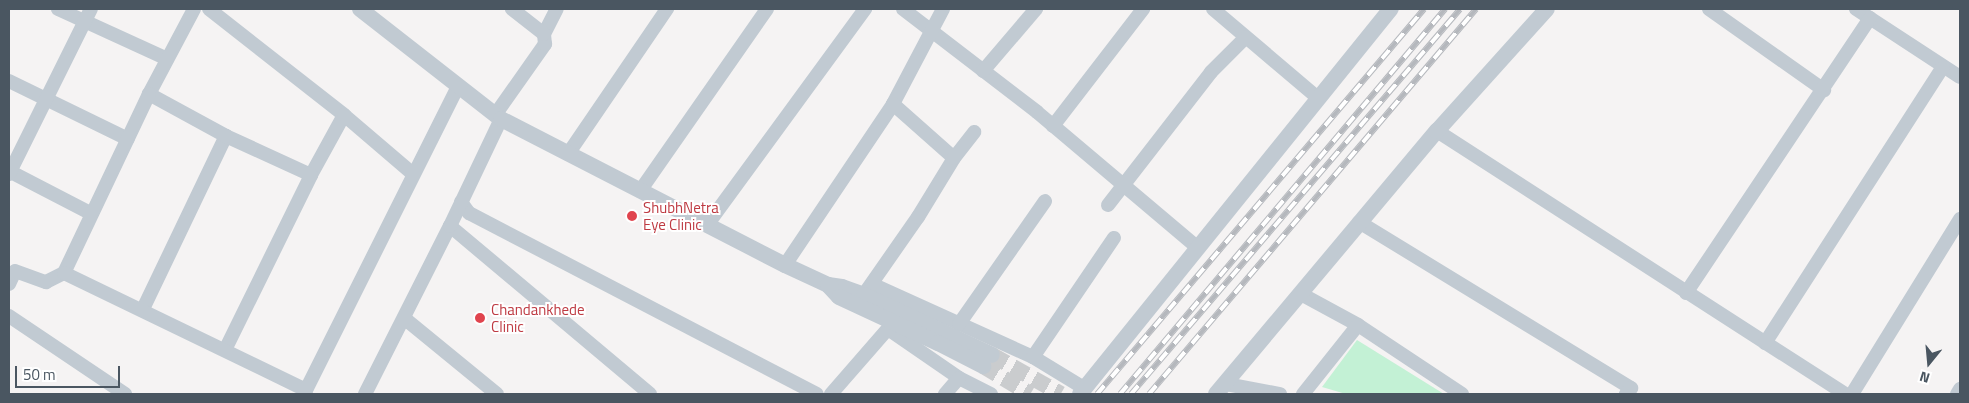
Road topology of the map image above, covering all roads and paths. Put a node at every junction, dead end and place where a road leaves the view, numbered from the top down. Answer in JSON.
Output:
{"nodes":[{"id":1,"x":58,"y":9,"type":"edge"},
{"id":2,"x":91,"y":9,"type":"edge"},
{"id":3,"x":194,"y":9,"type":"edge"},
{"id":4,"x":209,"y":9,"type":"edge"},
{"id":5,"x":512,"y":9,"type":"edge"},
{"id":6,"x":557,"y":9,"type":"edge"},
{"id":7,"x":667,"y":9,"type":"edge"},
{"id":8,"x":767,"y":9,"type":"edge"},
{"id":9,"x":865,"y":9,"type":"edge"},
{"id":10,"x":903,"y":9,"type":"edge"},
{"id":11,"x":943,"y":9,"type":"edge"},
{"id":12,"x":1036,"y":9,"type":"edge"},
{"id":13,"x":1143,"y":9,"type":"edge"},
{"id":14,"x":1213,"y":9,"type":"edge"},
{"id":15,"x":1391,"y":9,"type":"edge"},
{"id":16,"x":1547,"y":9,"type":"edge"},
{"id":17,"x":1709,"y":9,"type":"edge"},
{"id":18,"x":1856,"y":9,"type":"edge"},
{"id":19,"x":368,"y":12,"type":"edge"},
{"id":20,"x":1870,"y":18,"type":"junction"},
{"id":21,"x":84,"y":22,"type":"junction"},
{"id":22,"x":932,"y":32,"type":"junction"},
{"id":23,"x":544,"y":34,"type":"junction"},
{"id":24,"x":1246,"y":37,"type":"junction"},
{"id":25,"x":167,"y":60,"type":"junction"},
{"id":26,"x":1943,"y":67,"type":"junction"},
{"id":27,"x":983,"y":70,"type":"junction"},
{"id":28,"x":1960,"y":77,"type":"edge"},
{"id":29,"x":9,"y":81,"type":"edge"},
{"id":30,"x":458,"y":86,"type":"junction"},
{"id":31,"x":1824,"y":90,"type":"junction"},
{"id":32,"x":149,"y":94,"type":"junction"},
{"id":33,"x":1318,"y":98,"type":"junction"},
{"id":34,"x":46,"y":99,"type":"junction"},
{"id":35,"x":893,"y":104,"type":"junction"},
{"id":36,"x":344,"y":115,"type":"junction"},
{"id":37,"x":498,"y":117,"type":"junction"},
{"id":38,"x":1053,"y":126,"type":"junction"},
{"id":39,"x":1437,"y":131,"type":"junction"},
{"id":40,"x":974,"y":132,"type":"dead end"},
{"id":41,"x":226,"y":136,"type":"junction"},
{"id":42,"x":128,"y":139,"type":"junction"},
{"id":43,"x":568,"y":154,"type":"junction"},
{"id":44,"x":954,"y":158,"type":"junction"},
{"id":45,"x":9,"y":172,"type":"edge"},
{"id":46,"x":413,"y":174,"type":"junction"},
{"id":47,"x":311,"y":175,"type":"junction"},
{"id":48,"x":1124,"y":186,"type":"junction"},
{"id":49,"x":640,"y":191,"type":"junction"},
{"id":50,"x":1044,"y":201,"type":"dead end"},
{"id":51,"x":461,"y":202,"type":"junction"},
{"id":52,"x":1108,"y":205,"type":"dead end"},
{"id":53,"x":92,"y":214,"type":"junction"},
{"id":54,"x":1960,"y":219,"type":"edge"},
{"id":55,"x":1359,"y":222,"type":"junction"},
{"id":56,"x":707,"y":225,"type":"junction"},
{"id":57,"x":450,"y":226,"type":"junction"},
{"id":58,"x":1114,"y":238,"type":"dead end"},
{"id":59,"x":1198,"y":248,"type":"junction"},
{"id":60,"x":786,"y":265,"type":"junction"},
{"id":61,"x":64,"y":273,"type":"junction"},
{"id":62,"x":11,"y":274,"type":"edge"},
{"id":63,"x":828,"y":285,"type":"junction"},
{"id":64,"x":868,"y":290,"type":"junction"},
{"id":65,"x":1686,"y":293,"type":"junction"},
{"id":66,"x":1302,"y":294,"type":"junction"},
{"id":67,"x":143,"y":309,"type":"junction"},
{"id":68,"x":9,"y":316,"type":"edge"},
{"id":69,"x":404,"y":318,"type":"junction"},
{"id":70,"x":887,"y":318,"type":"junction"},
{"id":71,"x":958,"y":324,"type":"junction"},
{"id":72,"x":1358,"y":325,"type":"junction"},
{"id":73,"x":1765,"y":343,"type":"junction"},
{"id":74,"x":225,"y":350,"type":"junction"},
{"id":75,"x":1033,"y":357,"type":"junction"},
{"id":76,"x":987,"y":361,"type":"tunnel mouth"},
{"id":77,"x":959,"y":378,"type":"junction"},
{"id":78,"x":1221,"y":389,"type":"edge"},
{"id":79,"x":1960,"y":389,"type":"edge"},
{"id":80,"x":1082,"y":391,"type":"edge"},
{"id":81,"x":305,"y":392,"type":"edge"},
{"id":82,"x":1633,"y":392,"type":"edge"},
{"id":83,"x":125,"y":394,"type":"edge"},
{"id":84,"x":365,"y":394,"type":"edge"},
{"id":85,"x":497,"y":394,"type":"edge"},
{"id":86,"x":650,"y":394,"type":"edge"},
{"id":87,"x":817,"y":394,"type":"edge"},
{"id":88,"x":831,"y":394,"type":"edge"},
{"id":89,"x":945,"y":394,"type":"edge"},
{"id":90,"x":991,"y":394,"type":"edge"},
{"id":91,"x":1280,"y":394,"type":"edge"},
{"id":92,"x":1302,"y":394,"type":"edge"},
{"id":93,"x":1462,"y":394,"type":"edge"},
{"id":94,"x":1844,"y":394,"type":"edge"},
{"id":95,"x":1852,"y":394,"type":"edge"},
{"id":96,"x":1957,"y":394,"type":"edge"}],
"edges":[{"from":1,"to":21,"type":"street"},
{"from":2,"to":21,"type":"street"},
{"from":3,"to":25,"type":"street"},
{"from":4,"to":36,"type":"street"},
{"from":5,"to":23,"type":"street"},
{"from":6,"to":23,"type":"street"},
{"from":7,"to":43,"type":"street"},
{"from":8,"to":49,"type":"street"},
{"from":9,"to":56,"type":"street"},
{"from":10,"to":22,"type":"street"},
{"from":11,"to":22,"type":"street"},
{"from":12,"to":27,"type":"street"},
{"from":13,"to":38,"type":"street"},
{"from":14,"to":24,"type":"street"},
{"from":15,"to":33,"type":"street"},
{"from":16,"to":39,"type":"street"},
{"from":17,"to":31,"type":"street"},
{"from":18,"to":20,"type":"street"},
{"from":19,"to":30,"type":"street"},
{"from":20,"to":26,"type":"street"},
{"from":20,"to":31,"type":"street"},
{"from":21,"to":25,"type":"street"},
{"from":21,"to":34,"type":"street"},
{"from":22,"to":27,"type":"street"},
{"from":22,"to":35,"type":"street"},
{"from":23,"to":37,"type":"street"},
{"from":24,"to":33,"type":"street"},
{"from":24,"to":48,"type":"street"},
{"from":25,"to":32,"type":"street"},
{"from":26,"to":28,"type":"street"},
{"from":26,"to":73,"type":"street"},
{"from":27,"to":38,"type":"street"},
{"from":29,"to":34,"type":"street"},
{"from":30,"to":37,"type":"street"},
{"from":30,"to":46,"type":"street"},
{"from":31,"to":65,"type":"street"},
{"from":32,"to":41,"type":"street"},
{"from":32,"to":42,"type":"street"},
{"from":33,"to":59,"type":"street"},
{"from":34,"to":42,"type":"street"},
{"from":34,"to":45,"type":"street"},
{"from":35,"to":44,"type":"street"},
{"from":35,"to":60,"type":"street"},
{"from":36,"to":46,"type":"street"},
{"from":36,"to":47,"type":"street"},
{"from":37,"to":43,"type":"street"},
{"from":37,"to":51,"type":"street"},
{"from":38,"to":48,"type":"street"},
{"from":39,"to":55,"type":"street"},
{"from":39,"to":65,"type":"street"},
{"from":40,"to":44,"type":"street"},
{"from":41,"to":47,"type":"street"},
{"from":41,"to":67,"type":"street"},
{"from":42,"to":53,"type":"street"},
{"from":43,"to":49,"type":"street"},
{"from":44,"to":64,"type":"street"},
{"from":45,"to":53,"type":"street"},
{"from":46,"to":81,"type":"street"},
{"from":47,"to":74,"type":"street"},
{"from":48,"to":52,"type":"street"},
{"from":48,"to":59,"type":"street"},
{"from":49,"to":56,"type":"street"},
{"from":50,"to":71,"type":"street"},
{"from":51,"to":57,"type":"street"},
{"from":51,"to":87,"type":"street"},
{"from":53,"to":61,"type":"street"},
{"from":54,"to":95,"type":"street"},
{"from":55,"to":66,"type":"street"},
{"from":55,"to":82,"type":"street"},
{"from":56,"to":60,"type":"street"},
{"from":57,"to":69,"type":"street"},
{"from":57,"to":86,"type":"street"},
{"from":58,"to":75,"type":"street"},
{"from":59,"to":80,"type":"street"},
{"from":60,"to":63,"type":"street"},
{"from":61,"to":62,"type":"street"},
{"from":61,"to":67,"type":"street"},
{"from":63,"to":64,"type":"street"},
{"from":63,"to":70,"type":"street"},
{"from":64,"to":70,"type":"street"},
{"from":64,"to":71,"type":"street"},
{"from":65,"to":73,"type":"street"},
{"from":66,"to":72,"type":"street"},
{"from":66,"to":78,"type":"street"},
{"from":67,"to":74,"type":"street"},
{"from":68,"to":83,"type":"street"},
{"from":69,"to":84,"type":"street"},
{"from":69,"to":85,"type":"street"},
{"from":70,"to":76,"type":"street"},
{"from":70,"to":77,"type":"street"},
{"from":70,"to":88,"type":"street"},
{"from":71,"to":75,"type":"street"},
{"from":72,"to":92,"type":"street"},
{"from":72,"to":93,"type":"street"},
{"from":73,"to":94,"type":"street"},
{"from":74,"to":81,"type":"street"},
{"from":75,"to":80,"type":"street"},
{"from":77,"to":89,"type":"street"},
{"from":77,"to":90,"type":"street"},
{"from":78,"to":91,"type":"street"},
{"from":79,"to":96,"type":"street"}]}
